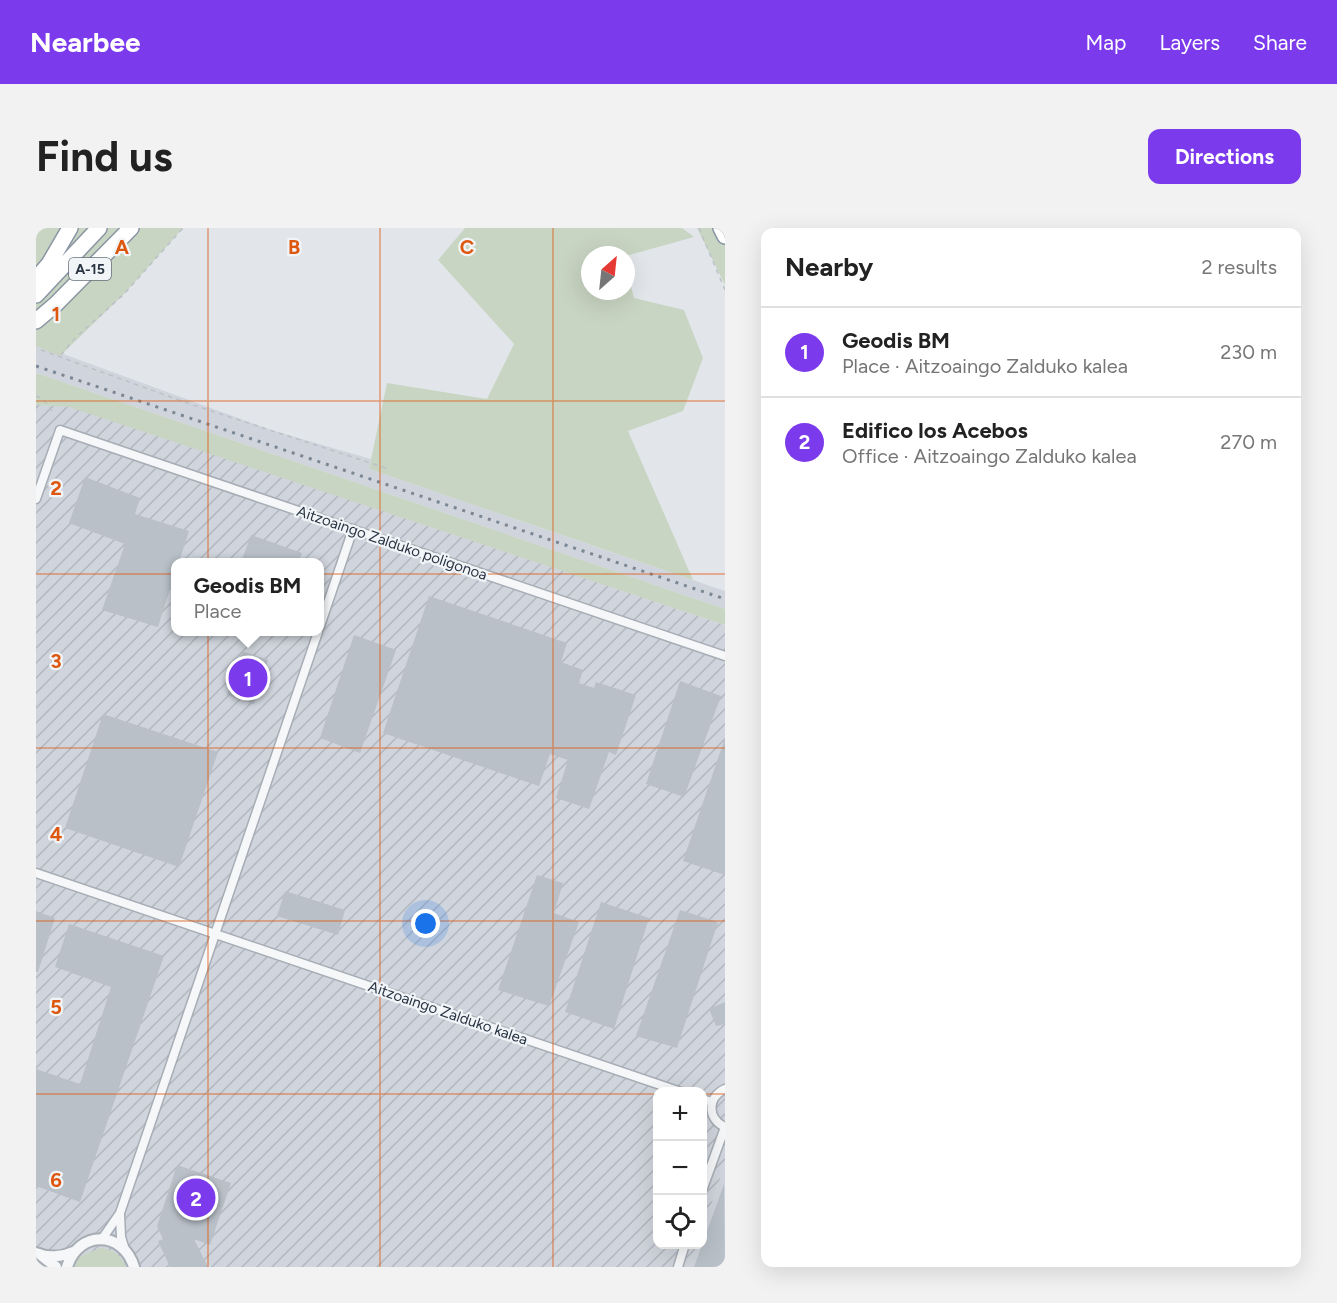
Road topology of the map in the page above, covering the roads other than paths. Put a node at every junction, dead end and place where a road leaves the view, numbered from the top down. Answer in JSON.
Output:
{"nodes":[{"id":1,"x":70,"y":228,"type":"edge"},
{"id":2,"x":99,"y":228,"type":"edge"},
{"id":3,"x":721,"y":228,"type":"edge"},
{"id":4,"x":128,"y":230,"type":"edge"},
{"id":5,"x":725,"y":236,"type":"edge"},
{"id":6,"x":38,"y":288,"type":"edge"},
{"id":7,"x":36,"y":321,"type":"edge"},
{"id":8,"x":36,"y":499,"type":"edge"},
{"id":9,"x":353,"y":529,"type":"junction"},
{"id":10,"x":324,"y":614,"type":"edge"},
{"id":11,"x":317,"y":636,"type":"edge"},
{"id":12,"x":725,"y":656,"type":"edge"},
{"id":13,"x":36,"y":873,"type":"edge"},
{"id":14,"x":216,"y":934,"type":"junction"},
{"id":15,"x":666,"y":1087,"type":"edge"},
{"id":16,"x":725,"y":1089,"type":"edge"},
{"id":17,"x":707,"y":1100,"type":"edge"},
{"id":18,"x":712,"y":1102,"type":"junction"},
{"id":19,"x":725,"y":1127,"type":"edge"},
{"id":20,"x":707,"y":1177,"type":"edge"},
{"id":21,"x":120,"y":1214,"type":"junction"},
{"id":22,"x":102,"y":1239,"type":"junction"},
{"id":23,"x":684,"y":1249,"type":"edge"},
{"id":24,"x":125,"y":1250,"type":"junction"},
{"id":25,"x":74,"y":1252,"type":"junction"},
{"id":26,"x":39,"y":1254,"type":"edge"},
{"id":27,"x":56,"y":1267,"type":"edge"},
{"id":28,"x":67,"y":1267,"type":"edge"},
{"id":29,"x":134,"y":1267,"type":"edge"},
{"id":30,"x":678,"y":1267,"type":"edge"}],
"edges":[{"from":1,"to":6,"type":"highway"},
{"from":2,"to":6,"type":"highway"},
{"from":3,"to":5,"type":"highway"},
{"from":4,"to":7,"type":"highway","number":"A-15"},
{"from":8,"to":9,"type":"street","name":"Aitzoaingo Zalduko poligonoa"},
{"from":9,"to":10,"type":"street"},
{"from":9,"to":12,"type":"street","name":"Aitzoaingo Zalduko poligonoa"},
{"from":11,"to":14,"type":"street"},
{"from":13,"to":14,"type":"street","name":"Aitzoaingo Zalduko kalea"},
{"from":14,"to":15,"type":"street","name":"Aitzoaingo Zalduko kalea"},
{"from":14,"to":21,"type":"street"},
{"from":16,"to":18,"type":"street"},
{"from":17,"to":18,"type":"street"},
{"from":18,"to":19,"type":"street"},
{"from":19,"to":20,"type":"street"},
{"from":21,"to":22,"type":"street"},
{"from":21,"to":24,"type":"street"},
{"from":22,"to":24,"type":"street"},
{"from":22,"to":25,"type":"street"},
{"from":23,"to":30,"type":"street"},
{"from":24,"to":29,"type":"street"},
{"from":25,"to":26,"type":"street"},
{"from":25,"to":28,"type":"street"},
{"from":26,"to":27,"type":"street"}]}
